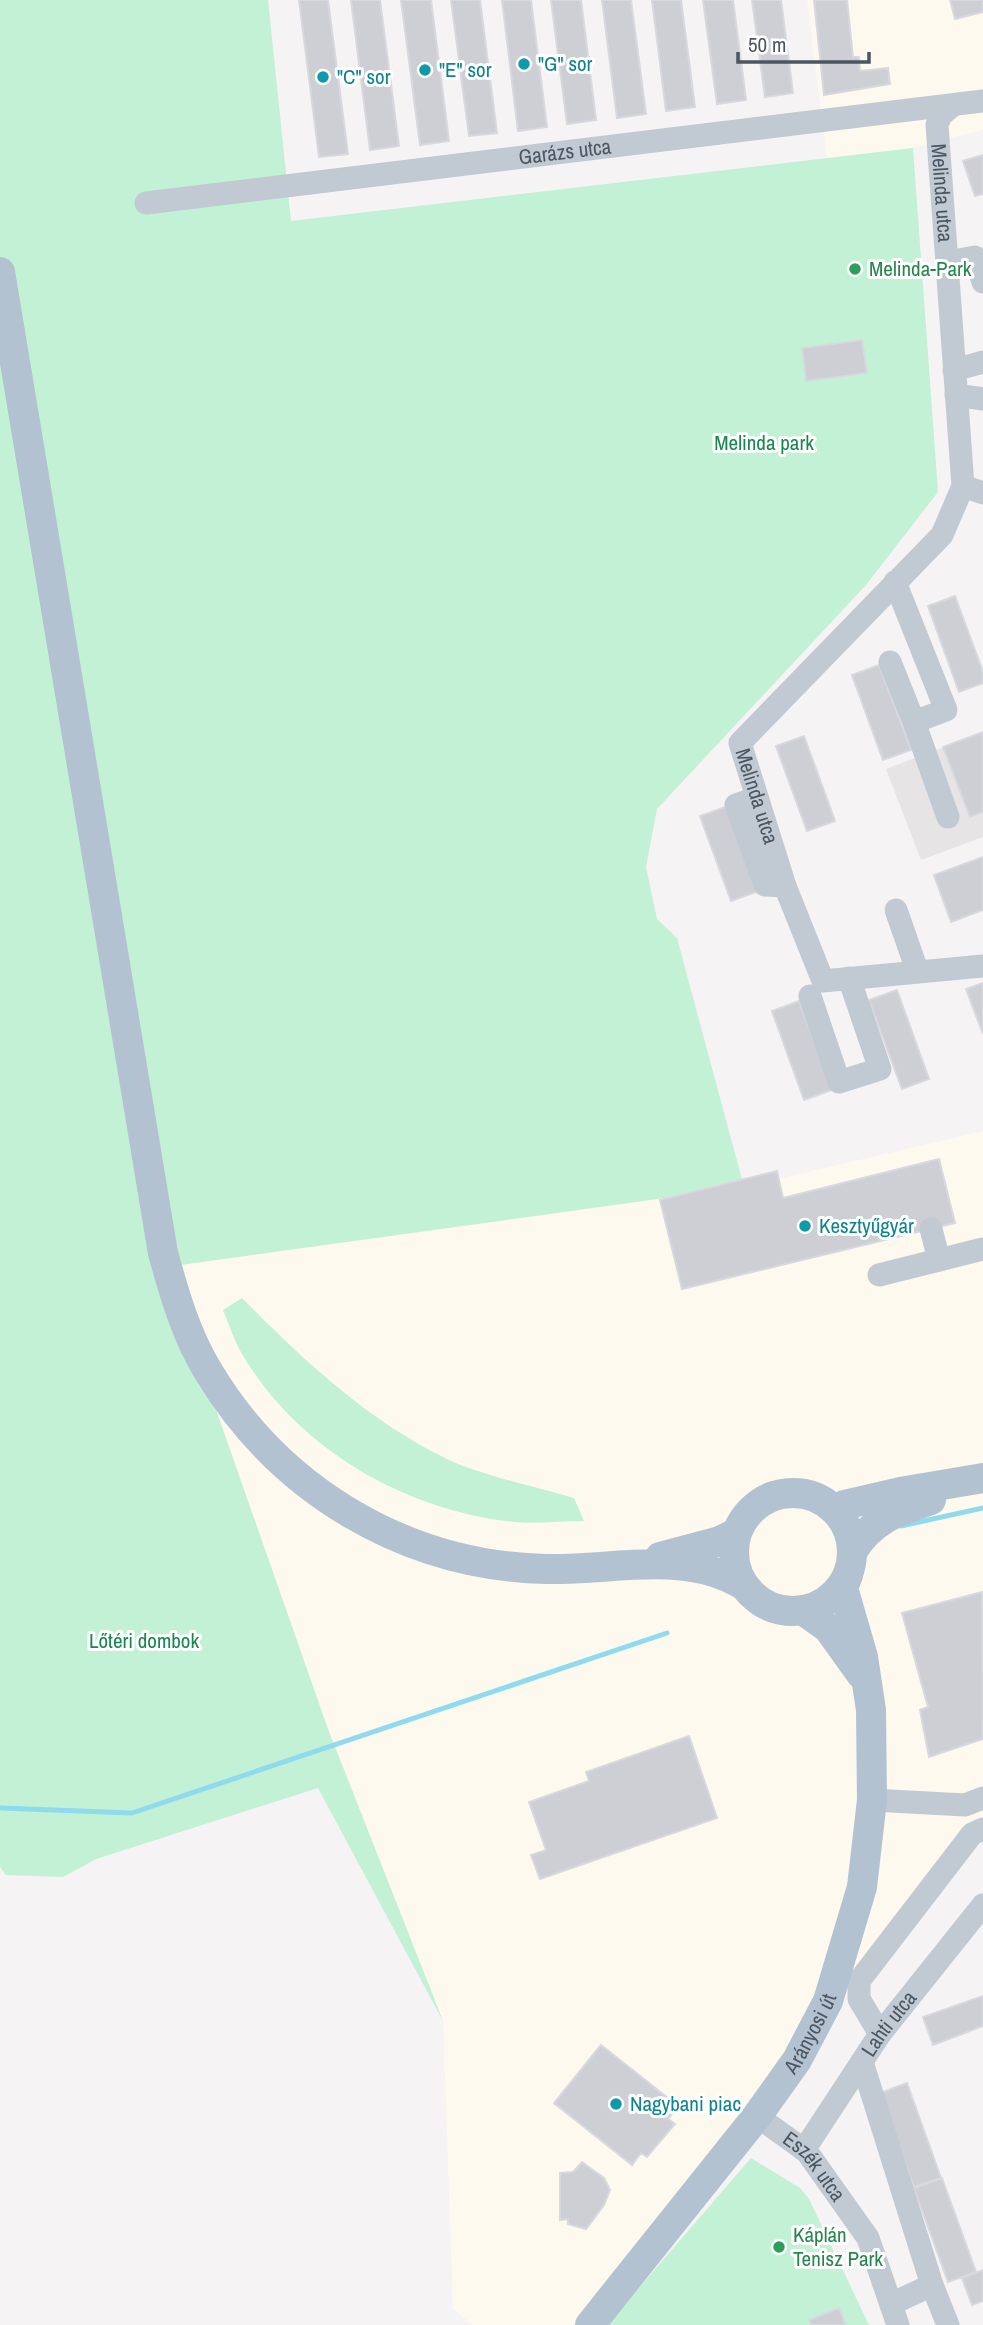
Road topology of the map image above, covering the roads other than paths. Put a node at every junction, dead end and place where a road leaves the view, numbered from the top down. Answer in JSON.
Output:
{"nodes":[{"id":1,"x":983,"y":101,"type":"edge"},
{"id":2,"x":952,"y":106,"type":"junction"},
{"id":3,"x":146,"y":203,"type":"dead end"},
{"id":4,"x":947,"y":262,"type":"junction"},
{"id":5,"x":0,"y":272,"type":"edge"},
{"id":6,"x":983,"y":282,"type":"edge"},
{"id":7,"x":983,"y":362,"type":"edge"},
{"id":8,"x":954,"y":370,"type":"junction"},
{"id":9,"x":956,"y":395,"type":"junction"},
{"id":10,"x":983,"y":399,"type":"edge"},
{"id":11,"x":973,"y":490,"type":"edge"},
{"id":12,"x":895,"y":582,"type":"junction"},
{"id":13,"x":890,"y":662,"type":"dead end"},
{"id":14,"x":914,"y":722,"type":"junction"},
{"id":15,"x":948,"y":817,"type":"dead end"},
{"id":16,"x":896,"y":910,"type":"dead end"},
{"id":17,"x":983,"y":966,"type":"edge"},
{"id":18,"x":917,"y":971,"type":"junction"},
{"id":19,"x":849,"y":978,"type":"junction"},
{"id":20,"x":810,"y":996,"type":"dead end"},
{"id":21,"x":931,"y":1228,"type":"dead end"},
{"id":22,"x":983,"y":1249,"type":"edge"},
{"id":23,"x":939,"y":1260,"type":"junction"},
{"id":24,"x":879,"y":1275,"type":"dead end"},
{"id":25,"x":983,"y":1478,"type":"edge"},
{"id":26,"x":983,"y":1484,"type":"edge"},
{"id":27,"x":835,"y":1510,"type":"junction"},
{"id":28,"x":736,"y":1533,"type":"junction"},
{"id":29,"x":850,"y":1564,"type":"junction"},
{"id":30,"x":622,"y":1565,"type":"junction"},
{"id":31,"x":743,"y":1586,"type":"junction"},
{"id":32,"x":804,"y":1611,"type":"junction"},
{"id":33,"x":866,"y":1680,"type":"junction"},
{"id":34,"x":983,"y":1798,"type":"edge"},
{"id":35,"x":872,"y":1800,"type":"junction"},
{"id":36,"x":983,"y":1829,"type":"edge"},
{"id":37,"x":983,"y":1905,"type":"edge"},
{"id":38,"x":880,"y":2034,"type":"junction"},
{"id":39,"x":862,"y":2062,"type":"junction"},
{"id":40,"x":757,"y":2116,"type":"junction"},
{"id":41,"x":804,"y":2150,"type":"junction"},
{"id":42,"x":932,"y":2285,"type":"junction"},
{"id":43,"x":895,"y":2315,"type":"edge"},
{"id":44,"x":590,"y":2325,"type":"edge"},
{"id":45,"x":948,"y":2325,"type":"edge"}],
"edges":[{"from":1,"to":2,"type":"street","name":"Garázs utca"},
{"from":2,"to":3,"type":"street","name":"Garázs utca"},
{"from":2,"to":4,"type":"street","name":"Melinda utca"},
{"from":4,"to":6,"type":"street"},
{"from":4,"to":8,"type":"street","name":"Melinda utca"},
{"from":5,"to":30,"type":"main road"},
{"from":7,"to":8,"type":"street"},
{"from":8,"to":9,"type":"street","name":"Melinda utca"},
{"from":9,"to":10,"type":"street"},
{"from":9,"to":11,"type":"street","name":"Melinda utca"},
{"from":11,"to":12,"type":"street","name":"Melinda utca"},
{"from":12,"to":14,"type":"street"},
{"from":12,"to":19,"type":"street","name":"Melinda utca"},
{"from":13,"to":14,"type":"street"},
{"from":14,"to":15,"type":"street"},
{"from":16,"to":18,"type":"street"},
{"from":17,"to":18,"type":"street","name":"Melinda utca"},
{"from":18,"to":19,"type":"street","name":"Melinda utca"},
{"from":19,"to":20,"type":"street"},
{"from":21,"to":23,"type":"street"},
{"from":22,"to":23,"type":"street"},
{"from":23,"to":24,"type":"street"},
{"from":25,"to":27,"type":"main road"},
{"from":26,"to":29,"type":"main road"},
{"from":27,"to":28,"type":"main road"},
{"from":27,"to":29,"type":"main road"},
{"from":28,"to":30,"type":"main road"},
{"from":28,"to":31,"type":"main road"},
{"from":29,"to":32,"type":"main road"},
{"from":29,"to":33,"type":"main road","name":"Arányosi út"},
{"from":30,"to":31,"type":"main road"},
{"from":31,"to":32,"type":"main road"},
{"from":32,"to":33,"type":"main road"},
{"from":33,"to":35,"type":"main road","name":"Arányosi út"},
{"from":34,"to":35,"type":"street"},
{"from":35,"to":40,"type":"main road","name":"Arányosi út"},
{"from":36,"to":38,"type":"street"},
{"from":37,"to":38,"type":"street","name":"Lahti utca"},
{"from":38,"to":39,"type":"street","name":"Lahti utca"},
{"from":39,"to":41,"type":"street","name":"Lahti utca"},
{"from":39,"to":42,"type":"street"},
{"from":40,"to":41,"type":"street","name":"Eszék utca"},
{"from":40,"to":44,"type":"main road","name":"Arányosi út"},
{"from":41,"to":43,"type":"street","name":"Eszék utca"},
{"from":42,"to":43,"type":"street","name":"Eszék utca"},
{"from":42,"to":45,"type":"street"}]}
